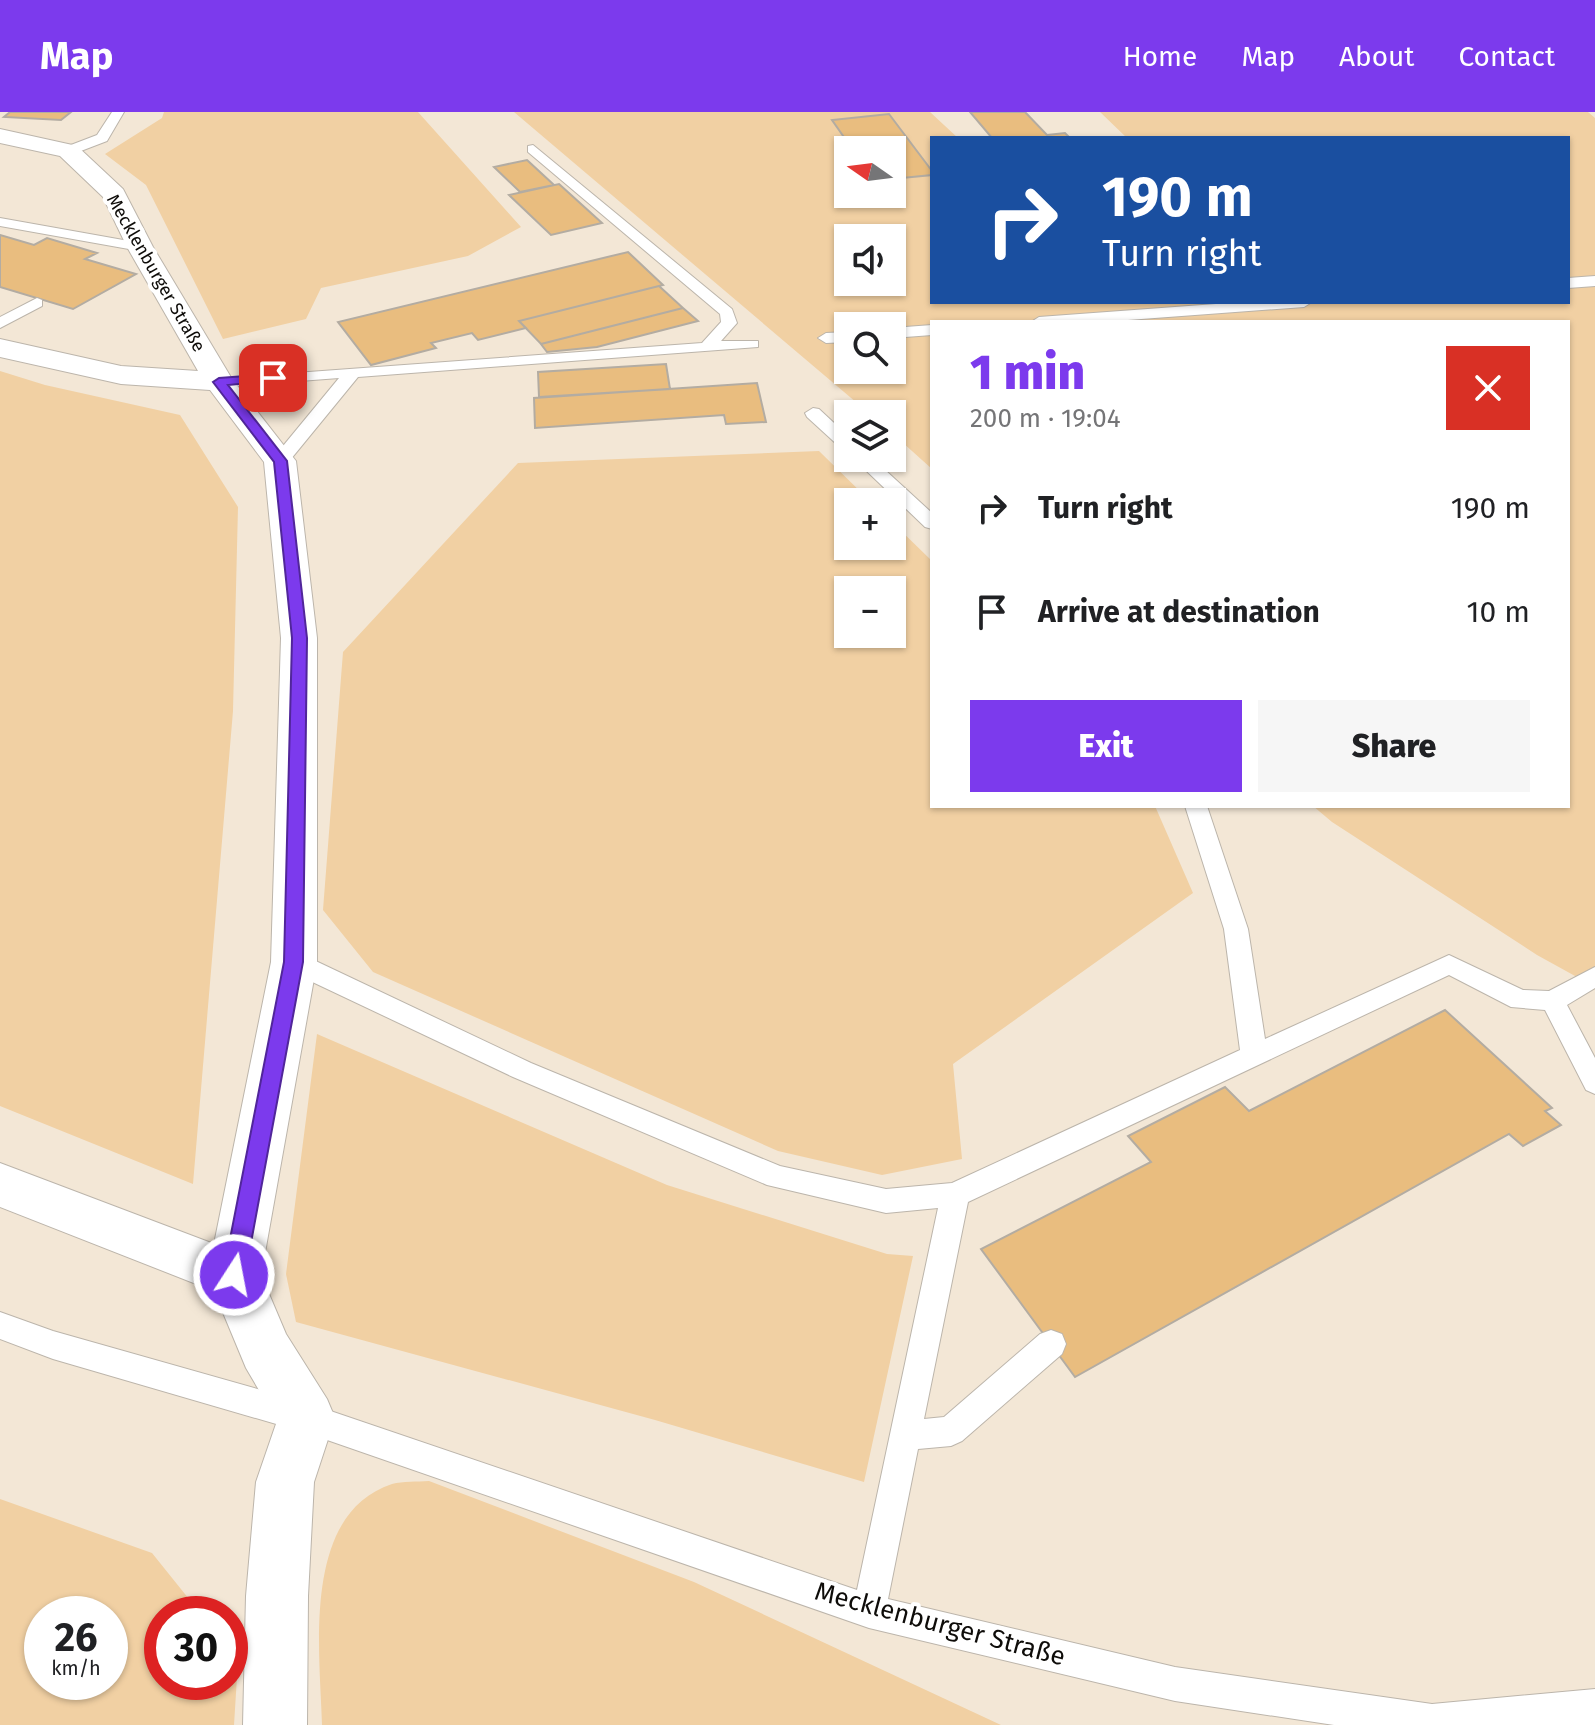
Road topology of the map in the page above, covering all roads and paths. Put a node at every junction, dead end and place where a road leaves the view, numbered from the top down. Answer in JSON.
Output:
{"nodes":[{"id":1,"x":118,"y":112,"type":"edge"},
{"id":2,"x":0,"y":136,"type":"edge"},
{"id":3,"x":533,"y":149,"type":"dead end"},
{"id":4,"x":68,"y":151,"type":"junction"},
{"id":5,"x":0,"y":222,"type":"edge"},
{"id":6,"x":140,"y":247,"type":"junction"},
{"id":7,"x":1595,"y":281,"type":"edge"},
{"id":8,"x":1570,"y":283,"type":"edge"},
{"id":9,"x":37,"y":303,"type":"dead end"},
{"id":10,"x":1166,"y":304,"type":"edge"},
{"id":11,"x":1277,"y":304,"type":"edge"},
{"id":12,"x":1181,"y":311,"type":"junction"},
{"id":13,"x":1065,"y":320,"type":"edge"},
{"id":14,"x":0,"y":323,"type":"edge"},
{"id":15,"x":930,"y":330,"type":"edge"},
{"id":16,"x":906,"y":332,"type":"edge"},
{"id":17,"x":826,"y":338,"type":"dead end"},
{"id":18,"x":834,"y":338,"type":"edge"},
{"id":19,"x":752,"y":344,"type":"dead end"},
{"id":20,"x":707,"y":347,"type":"junction"},
{"id":21,"x":0,"y":348,"type":"edge"},
{"id":22,"x":353,"y":372,"type":"junction"},
{"id":23,"x":219,"y":382,"type":"junction"},
{"id":24,"x":813,"y":413,"type":"dead end"},
{"id":25,"x":834,"y":432,"type":"edge"},
{"id":26,"x":280,"y":461,"type":"junction"},
{"id":27,"x":877,"y":472,"type":"edge"},
{"id":28,"x":930,"y":521,"type":"edge"},
{"id":29,"x":1197,"y":808,"type":"edge"},
{"id":30,"x":294,"y":962,"type":"junction"},
{"id":31,"x":1595,"y":976,"type":"edge"},
{"id":32,"x":1553,"y":1001,"type":"junction"},
{"id":33,"x":1254,"y":1055,"type":"junction"},
{"id":34,"x":1595,"y":1083,"type":"edge"},
{"id":35,"x":0,"y":1185,"type":"edge"},
{"id":36,"x":955,"y":1195,"type":"junction"},
{"id":37,"x":234,"y":1275,"type":"junction"},
{"id":38,"x":0,"y":1325,"type":"edge"},
{"id":39,"x":1051,"y":1344,"type":"dead end"},
{"id":40,"x":307,"y":1418,"type":"junction"},
{"id":41,"x":906,"y":1435,"type":"junction"},
{"id":42,"x":869,"y":1611,"type":"junction"},
{"id":43,"x":1595,"y":1707,"type":"edge"},
{"id":44,"x":275,"y":1725,"type":"edge"}],
"edges":[{"from":1,"to":4,"type":"lane"},
{"from":2,"to":4,"type":"street"},
{"from":3,"to":20,"type":"lane"},
{"from":4,"to":6,"type":"street","name":"Mecklenburger Straße"},
{"from":5,"to":6,"type":"lane"},
{"from":6,"to":23,"type":"street","name":"Mecklenburger Straße"},
{"from":7,"to":8,"type":"lane"},
{"from":9,"to":14,"type":"lane"},
{"from":10,"to":12,"type":"lane"},
{"from":11,"to":12,"type":"lane"},
{"from":12,"to":13,"type":"lane"},
{"from":15,"to":16,"type":"lane"},
{"from":17,"to":18,"type":"lane"},
{"from":19,"to":20,"type":"lane"},
{"from":20,"to":22,"type":"lane"},
{"from":21,"to":23,"type":"street","name":"Mecklenburger Straße"},
{"from":22,"to":23,"type":"lane"},
{"from":22,"to":26,"type":"lane"},
{"from":23,"to":26,"type":"street","name":"Mecklenburger Straße"},
{"from":24,"to":25,"type":"lane"},
{"from":26,"to":30,"type":"street"},
{"from":27,"to":28,"type":"lane"},
{"from":29,"to":33,"type":"lane"},
{"from":30,"to":36,"type":"lane"},
{"from":30,"to":37,"type":"street"},
{"from":31,"to":32,"type":"lane"},
{"from":32,"to":33,"type":"lane"},
{"from":32,"to":34,"type":"lane"},
{"from":33,"to":36,"type":"lane"},
{"from":35,"to":37,"type":"street"},
{"from":36,"to":41,"type":"lane"},
{"from":37,"to":40,"type":"street"},
{"from":38,"to":40,"type":"lane","name":"Mecklenburger Straße"},
{"from":39,"to":41,"type":"lane"},
{"from":40,"to":42,"type":"lane","name":"Mecklenburger Straße"},
{"from":40,"to":44,"type":"street"},
{"from":41,"to":42,"type":"lane"},
{"from":42,"to":43,"type":"lane","name":"Mecklenburger Straße"}]}
